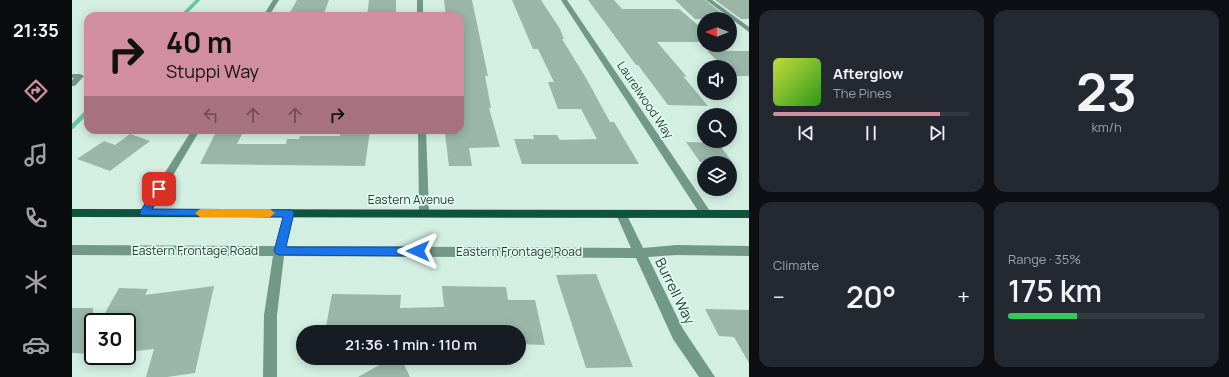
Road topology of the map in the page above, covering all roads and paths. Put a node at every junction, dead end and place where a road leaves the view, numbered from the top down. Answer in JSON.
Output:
{"nodes":[{"id":1,"x":276,"y":0,"type":"edge"},
{"id":2,"x":420,"y":0,"type":"edge"},
{"id":3,"x":564,"y":0,"type":"edge"},
{"id":4,"x":710,"y":0,"type":"edge"},
{"id":5,"x":268,"y":12,"type":"edge"},
{"id":6,"x":420,"y":12,"type":"edge"},
{"id":7,"x":749,"y":30,"type":"edge"},
{"id":8,"x":72,"y":76,"type":"edge"},
{"id":9,"x":72,"y":84,"type":"edge"},
{"id":10,"x":194,"y":134,"type":"edge"},
{"id":11,"x":422,"y":134,"type":"edge"},
{"id":12,"x":72,"y":212,"type":"edge"},
{"id":13,"x":145,"y":213,"type":"junction"},
{"id":14,"x":289,"y":213,"type":"junction"},
{"id":15,"x":424,"y":213,"type":"junction"},
{"id":16,"x":621,"y":214,"type":"junction"},
{"id":17,"x":706,"y":214,"type":"junction"},
{"id":18,"x":749,"y":214,"type":"edge"},
{"id":19,"x":72,"y":250,"type":"edge"},
{"id":20,"x":749,"y":250,"type":"edge"},
{"id":21,"x":279,"y":251,"type":"junction"},
{"id":22,"x":640,"y":253,"type":"junction"},
{"id":23,"x":270,"y":377,"type":"edge"},
{"id":24,"x":708,"y":377,"type":"edge"}],
"edges":[{"from":1,"to":5,"type":"street"},
{"from":2,"to":6,"type":"street"},
{"from":3,"to":17,"type":"street","name":"Laurelwood Way"},
{"from":4,"to":7,"type":"street"},
{"from":8,"to":9,"type":"street"},
{"from":10,"to":13,"type":"street"},
{"from":11,"to":15,"type":"street"},
{"from":12,"to":13,"type":"main road","name":"Eastern Avenue"},
{"from":13,"to":14,"type":"main road","name":"Eastern Avenue"},
{"from":14,"to":15,"type":"main road","name":"Eastern Avenue"},
{"from":14,"to":21,"type":"street"},
{"from":15,"to":16,"type":"main road","name":"Eastern Avenue"},
{"from":16,"to":17,"type":"main road","name":"Eastern Avenue"},
{"from":16,"to":22,"type":"street","name":"Burrell Way"},
{"from":17,"to":18,"type":"main road","name":"Eastern Avenue"},
{"from":19,"to":21,"type":"street","name":"Eastern Frontage Road"},
{"from":20,"to":22,"type":"street","name":"Eastern Frontage Road"},
{"from":21,"to":22,"type":"street","name":"Eastern Frontage Road"},
{"from":21,"to":23,"type":"street"},
{"from":22,"to":24,"type":"street","name":"Burrell Way"}]}
